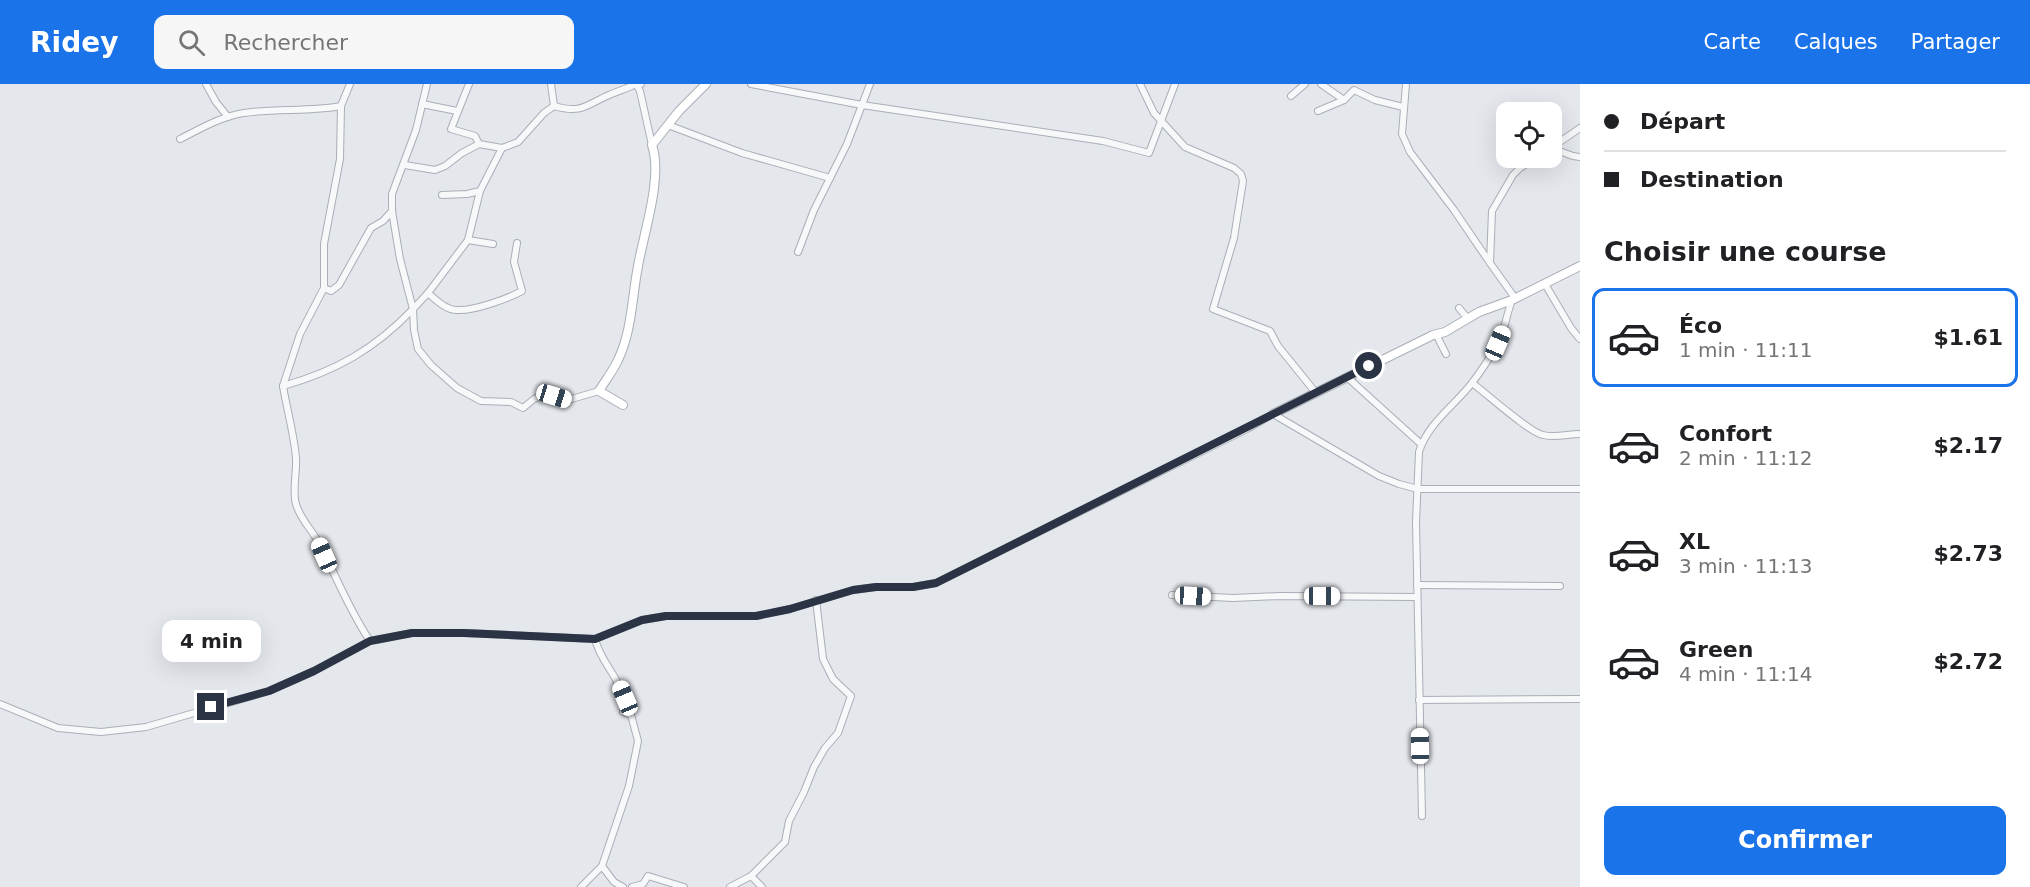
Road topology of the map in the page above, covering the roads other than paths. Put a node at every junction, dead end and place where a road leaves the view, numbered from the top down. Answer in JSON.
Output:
{"nodes":[{"id":1,"x":206,"y":84,"type":"edge"},
{"id":2,"x":350,"y":84,"type":"edge"},
{"id":3,"x":427,"y":84,"type":"edge"},
{"id":4,"x":469,"y":84,"type":"edge"},
{"id":5,"x":551,"y":84,"type":"edge"},
{"id":6,"x":636,"y":84,"type":"edge"},
{"id":7,"x":641,"y":84,"type":"edge"},
{"id":8,"x":706,"y":84,"type":"edge"},
{"id":9,"x":751,"y":84,"type":"edge"},
{"id":10,"x":870,"y":84,"type":"edge"},
{"id":11,"x":1140,"y":84,"type":"edge"},
{"id":12,"x":1175,"y":84,"type":"edge"},
{"id":13,"x":1305,"y":84,"type":"edge"},
{"id":14,"x":1321,"y":84,"type":"edge"},
{"id":15,"x":1406,"y":84,"type":"edge"},
{"id":16,"x":1291,"y":96,"type":"dead end"},
{"id":17,"x":1344,"y":100,"type":"junction"},
{"id":18,"x":422,"y":104,"type":"junction"},
{"id":19,"x":862,"y":105,"type":"junction"},
{"id":20,"x":342,"y":106,"type":"junction"},
{"id":21,"x":554,"y":106,"type":"junction"},
{"id":22,"x":1403,"y":107,"type":"junction"},
{"id":23,"x":457,"y":111,"type":"junction"},
{"id":24,"x":1318,"y":111,"type":"dead end"},
{"id":25,"x":228,"y":117,"type":"junction"},
{"id":26,"x":1162,"y":120,"type":"junction"},
{"id":27,"x":668,"y":125,"type":"junction"},
{"id":28,"x":1580,"y":128,"type":"edge"},
{"id":29,"x":180,"y":139,"type":"dead end"},
{"id":30,"x":1562,"y":140,"type":"edge"},
{"id":31,"x":479,"y":144,"type":"junction"},
{"id":32,"x":652,"y":145,"type":"junction"},
{"id":33,"x":502,"y":148,"type":"junction"},
{"id":34,"x":1562,"y":152,"type":"edge"},
{"id":35,"x":1580,"y":157,"type":"edge"},
{"id":36,"x":405,"y":165,"type":"junction"},
{"id":37,"x":1520,"y":168,"type":"edge"},
{"id":38,"x":830,"y":178,"type":"junction"},
{"id":39,"x":480,"y":191,"type":"junction"},
{"id":40,"x":442,"y":195,"type":"dead end"},
{"id":41,"x":392,"y":211,"type":"junction"},
{"id":42,"x":468,"y":240,"type":"junction"},
{"id":43,"x":493,"y":243,"type":"dead end"},
{"id":44,"x":517,"y":243,"type":"dead end"},
{"id":45,"x":798,"y":252,"type":"dead end"},
{"id":46,"x":1491,"y":263,"type":"junction"},
{"id":47,"x":1580,"y":266,"type":"edge"},
{"id":48,"x":1545,"y":284,"type":"junction"},
{"id":49,"x":324,"y":288,"type":"junction"},
{"id":50,"x":428,"y":293,"type":"junction"},
{"id":51,"x":1514,"y":299,"type":"junction"},
{"id":52,"x":1459,"y":308,"type":"dead end"},
{"id":53,"x":413,"y":309,"type":"junction"},
{"id":54,"x":1468,"y":319,"type":"junction"},
{"id":55,"x":1436,"y":334,"type":"junction"},
{"id":56,"x":1580,"y":339,"type":"edge"},
{"id":57,"x":1446,"y":354,"type":"dead end"},
{"id":58,"x":1347,"y":377,"type":"junction"},
{"id":59,"x":1472,"y":383,"type":"junction"},
{"id":60,"x":283,"y":386,"type":"junction"},
{"id":61,"x":599,"y":391,"type":"junction"},
{"id":62,"x":1316,"y":393,"type":"junction"},
{"id":63,"x":623,"y":405,"type":"dead end"},
{"id":64,"x":1273,"y":414,"type":"junction"},
{"id":65,"x":1580,"y":434,"type":"edge"},
{"id":66,"x":1421,"y":444,"type":"junction"},
{"id":67,"x":1418,"y":489,"type":"junction"},
{"id":68,"x":1580,"y":489,"type":"edge"},
{"id":69,"x":1417,"y":585,"type":"junction"},
{"id":70,"x":1560,"y":586,"type":"dead end"},
{"id":71,"x":1172,"y":596,"type":"dead end"},
{"id":72,"x":1417,"y":597,"type":"junction"},
{"id":73,"x":816,"y":600,"type":"junction"},
{"id":74,"x":595,"y":639,"type":"junction"},
{"id":75,"x":370,"y":641,"type":"junction"},
{"id":76,"x":1580,"y":699,"type":"edge"},
{"id":77,"x":1419,"y":700,"type":"junction"},
{"id":78,"x":0,"y":704,"type":"edge"},
{"id":79,"x":1422,"y":816,"type":"dead end"},
{"id":80,"x":602,"y":866,"type":"junction"},
{"id":81,"x":752,"y":876,"type":"junction"},
{"id":82,"x":580,"y":887,"type":"edge"},
{"id":83,"x":623,"y":887,"type":"edge"},
{"id":84,"x":632,"y":887,"type":"edge"},
{"id":85,"x":684,"y":887,"type":"edge"},
{"id":86,"x":730,"y":887,"type":"edge"},
{"id":87,"x":762,"y":887,"type":"edge"}],
"edges":[{"from":1,"to":25,"type":"street"},
{"from":2,"to":20,"type":"street"},
{"from":3,"to":18,"type":"street"},
{"from":4,"to":23,"type":"street"},
{"from":5,"to":21,"type":"street"},
{"from":6,"to":7,"type":"street"},
{"from":6,"to":21,"type":"street"},
{"from":6,"to":32,"type":"street"},
{"from":8,"to":27,"type":"street"},
{"from":9,"to":19,"type":"street"},
{"from":10,"to":19,"type":"street"},
{"from":11,"to":26,"type":"street"},
{"from":12,"to":26,"type":"street"},
{"from":13,"to":16,"type":"street"},
{"from":14,"to":17,"type":"street"},
{"from":15,"to":22,"type":"street"},
{"from":17,"to":22,"type":"street"},
{"from":17,"to":24,"type":"street"},
{"from":18,"to":23,"type":"street"},
{"from":18,"to":36,"type":"street"},
{"from":19,"to":26,"type":"street"},
{"from":19,"to":38,"type":"street"},
{"from":20,"to":25,"type":"street"},
{"from":20,"to":49,"type":"street"},
{"from":21,"to":33,"type":"street"},
{"from":22,"to":46,"type":"street"},
{"from":23,"to":31,"type":"street"},
{"from":25,"to":29,"type":"street"},
{"from":26,"to":62,"type":"street"},
{"from":27,"to":32,"type":"street"},
{"from":27,"to":38,"type":"street"},
{"from":28,"to":30,"type":"street"},
{"from":31,"to":33,"type":"street"},
{"from":31,"to":36,"type":"street"},
{"from":32,"to":61,"type":"street"},
{"from":33,"to":39,"type":"street"},
{"from":34,"to":35,"type":"street"},
{"from":36,"to":41,"type":"street"},
{"from":37,"to":46,"type":"street"},
{"from":38,"to":45,"type":"street"},
{"from":39,"to":40,"type":"street"},
{"from":39,"to":42,"type":"street"},
{"from":41,"to":49,"type":"street"},
{"from":41,"to":53,"type":"street"},
{"from":42,"to":43,"type":"street"},
{"from":42,"to":50,"type":"street"},
{"from":44,"to":50,"type":"street"},
{"from":46,"to":51,"type":"street"},
{"from":47,"to":48,"type":"street"},
{"from":48,"to":51,"type":"street"},
{"from":48,"to":56,"type":"street"},
{"from":49,"to":60,"type":"street"},
{"from":50,"to":53,"type":"street"},
{"from":51,"to":54,"type":"street"},
{"from":51,"to":59,"type":"street"},
{"from":52,"to":54,"type":"street"},
{"from":53,"to":60,"type":"street"},
{"from":53,"to":61,"type":"street"},
{"from":54,"to":55,"type":"street"},
{"from":55,"to":57,"type":"street"},
{"from":55,"to":58,"type":"street"},
{"from":58,"to":62,"type":"street"},
{"from":58,"to":66,"type":"street"},
{"from":59,"to":65,"type":"street"},
{"from":59,"to":66,"type":"street"},
{"from":60,"to":75,"type":"street"},
{"from":61,"to":63,"type":"street"},
{"from":62,"to":64,"type":"street"},
{"from":64,"to":67,"type":"street"},
{"from":64,"to":73,"type":"street"},
{"from":66,"to":67,"type":"street"},
{"from":67,"to":68,"type":"street"},
{"from":67,"to":69,"type":"street"},
{"from":69,"to":70,"type":"street"},
{"from":69,"to":72,"type":"street"},
{"from":71,"to":72,"type":"street"},
{"from":72,"to":77,"type":"street"},
{"from":73,"to":74,"type":"street"},
{"from":73,"to":81,"type":"street"},
{"from":74,"to":75,"type":"street"},
{"from":74,"to":80,"type":"street"},
{"from":75,"to":78,"type":"street"},
{"from":76,"to":77,"type":"street"},
{"from":77,"to":79,"type":"street"},
{"from":80,"to":82,"type":"street"},
{"from":80,"to":83,"type":"street"},
{"from":81,"to":86,"type":"street"},
{"from":81,"to":87,"type":"street"},
{"from":84,"to":85,"type":"street"}]}
